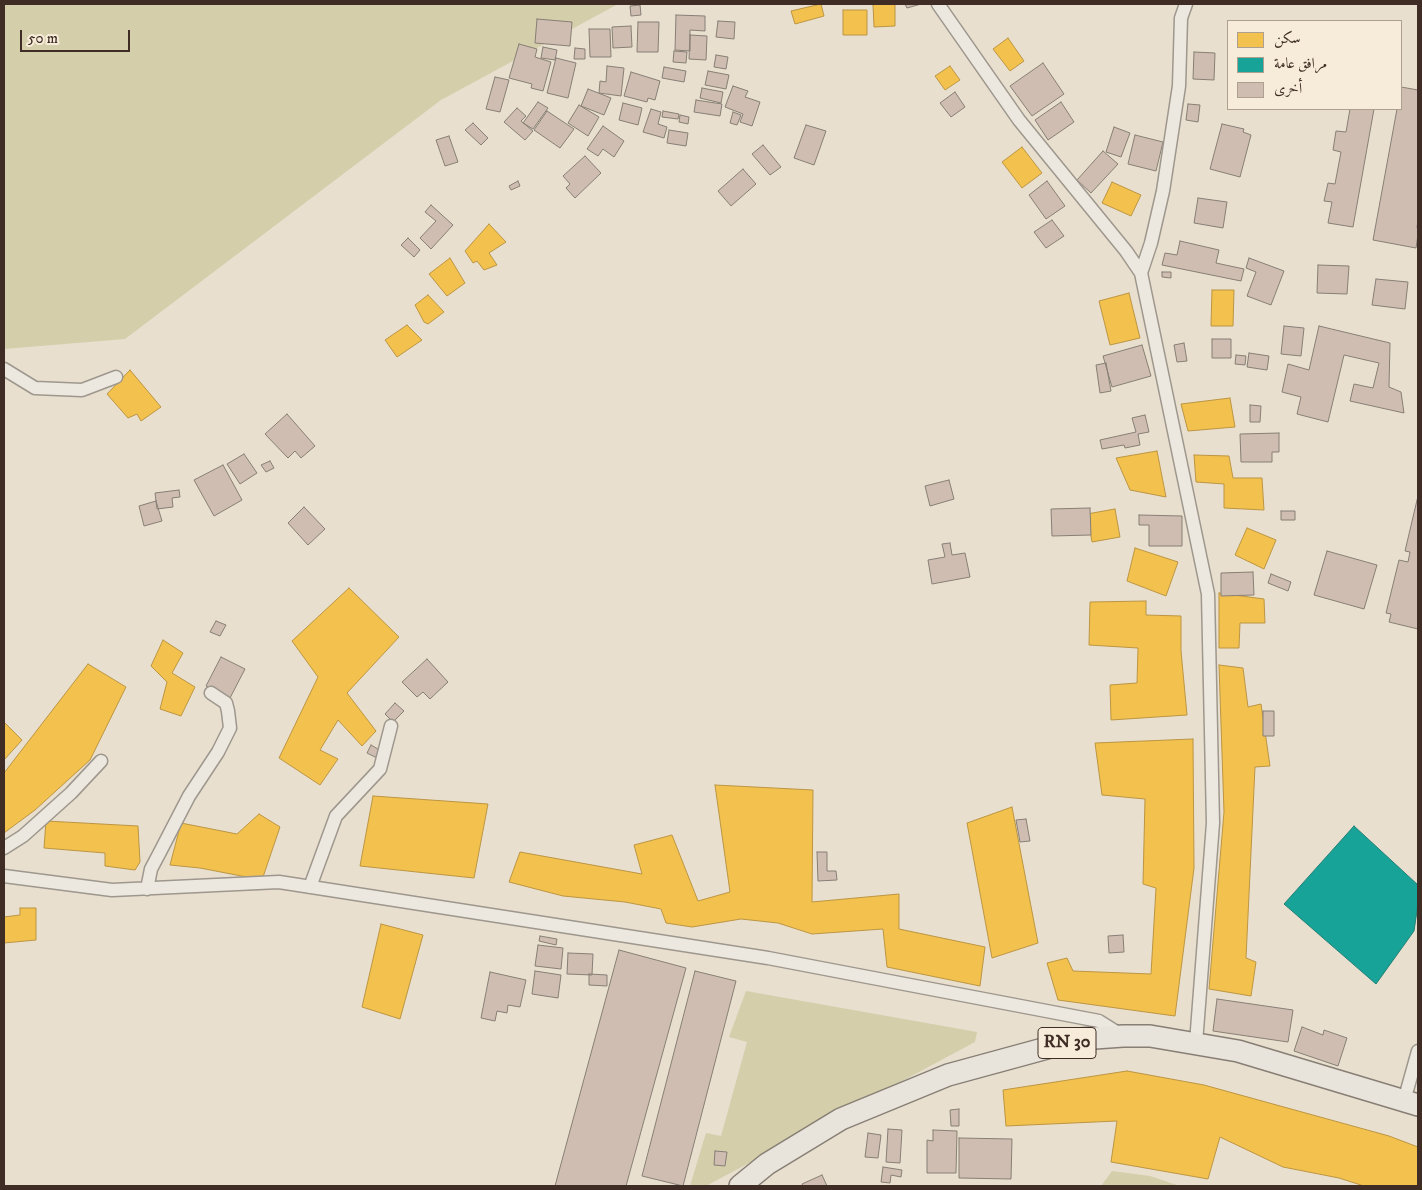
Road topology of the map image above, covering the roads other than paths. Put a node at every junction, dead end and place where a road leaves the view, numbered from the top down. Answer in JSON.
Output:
{"nodes":[{"id":1,"x":938,"y":4,"type":"edge"},
{"id":2,"x":1186,"y":4,"type":"edge"},
{"id":3,"x":1141,"y":273,"type":"junction"},
{"id":4,"x":4,"y":369,"type":"edge"},
{"id":5,"x":116,"y":377,"type":"dead end"},
{"id":6,"x":211,"y":693,"type":"dead end"},
{"id":7,"x":391,"y":726,"type":"dead end"},
{"id":8,"x":101,"y":761,"type":"dead end"},
{"id":9,"x":4,"y":848,"type":"edge"},
{"id":10,"x":4,"y":876,"type":"edge"},
{"id":11,"x":310,"y":887,"type":"junction"},
{"id":12,"x":147,"y":889,"type":"junction"},
{"id":13,"x":1123,"y":1036,"type":"junction"},
{"id":14,"x":1196,"y":1043,"type":"junction"},
{"id":15,"x":1418,"y":1051,"type":"edge"},
{"id":16,"x":1411,"y":1103,"type":"edge"},
{"id":17,"x":740,"y":1186,"type":"edge"}],
"edges":[{"from":1,"to":3,"type":"street"},
{"from":2,"to":3,"type":"street"},
{"from":3,"to":14,"type":"street"},
{"from":4,"to":5,"type":"street"},
{"from":6,"to":12,"type":"street"},
{"from":7,"to":11,"type":"street"},
{"from":8,"to":9,"type":"street"},
{"from":10,"to":12,"type":"street"},
{"from":11,"to":12,"type":"street"},
{"from":11,"to":13,"type":"street"},
{"from":13,"to":14,"type":"main road","number":"RN 30"},
{"from":13,"to":17,"type":"main road","number":"RN 30"},
{"from":14,"to":16,"type":"main road","number":"RN 30"},
{"from":15,"to":16,"type":"street"}]}
